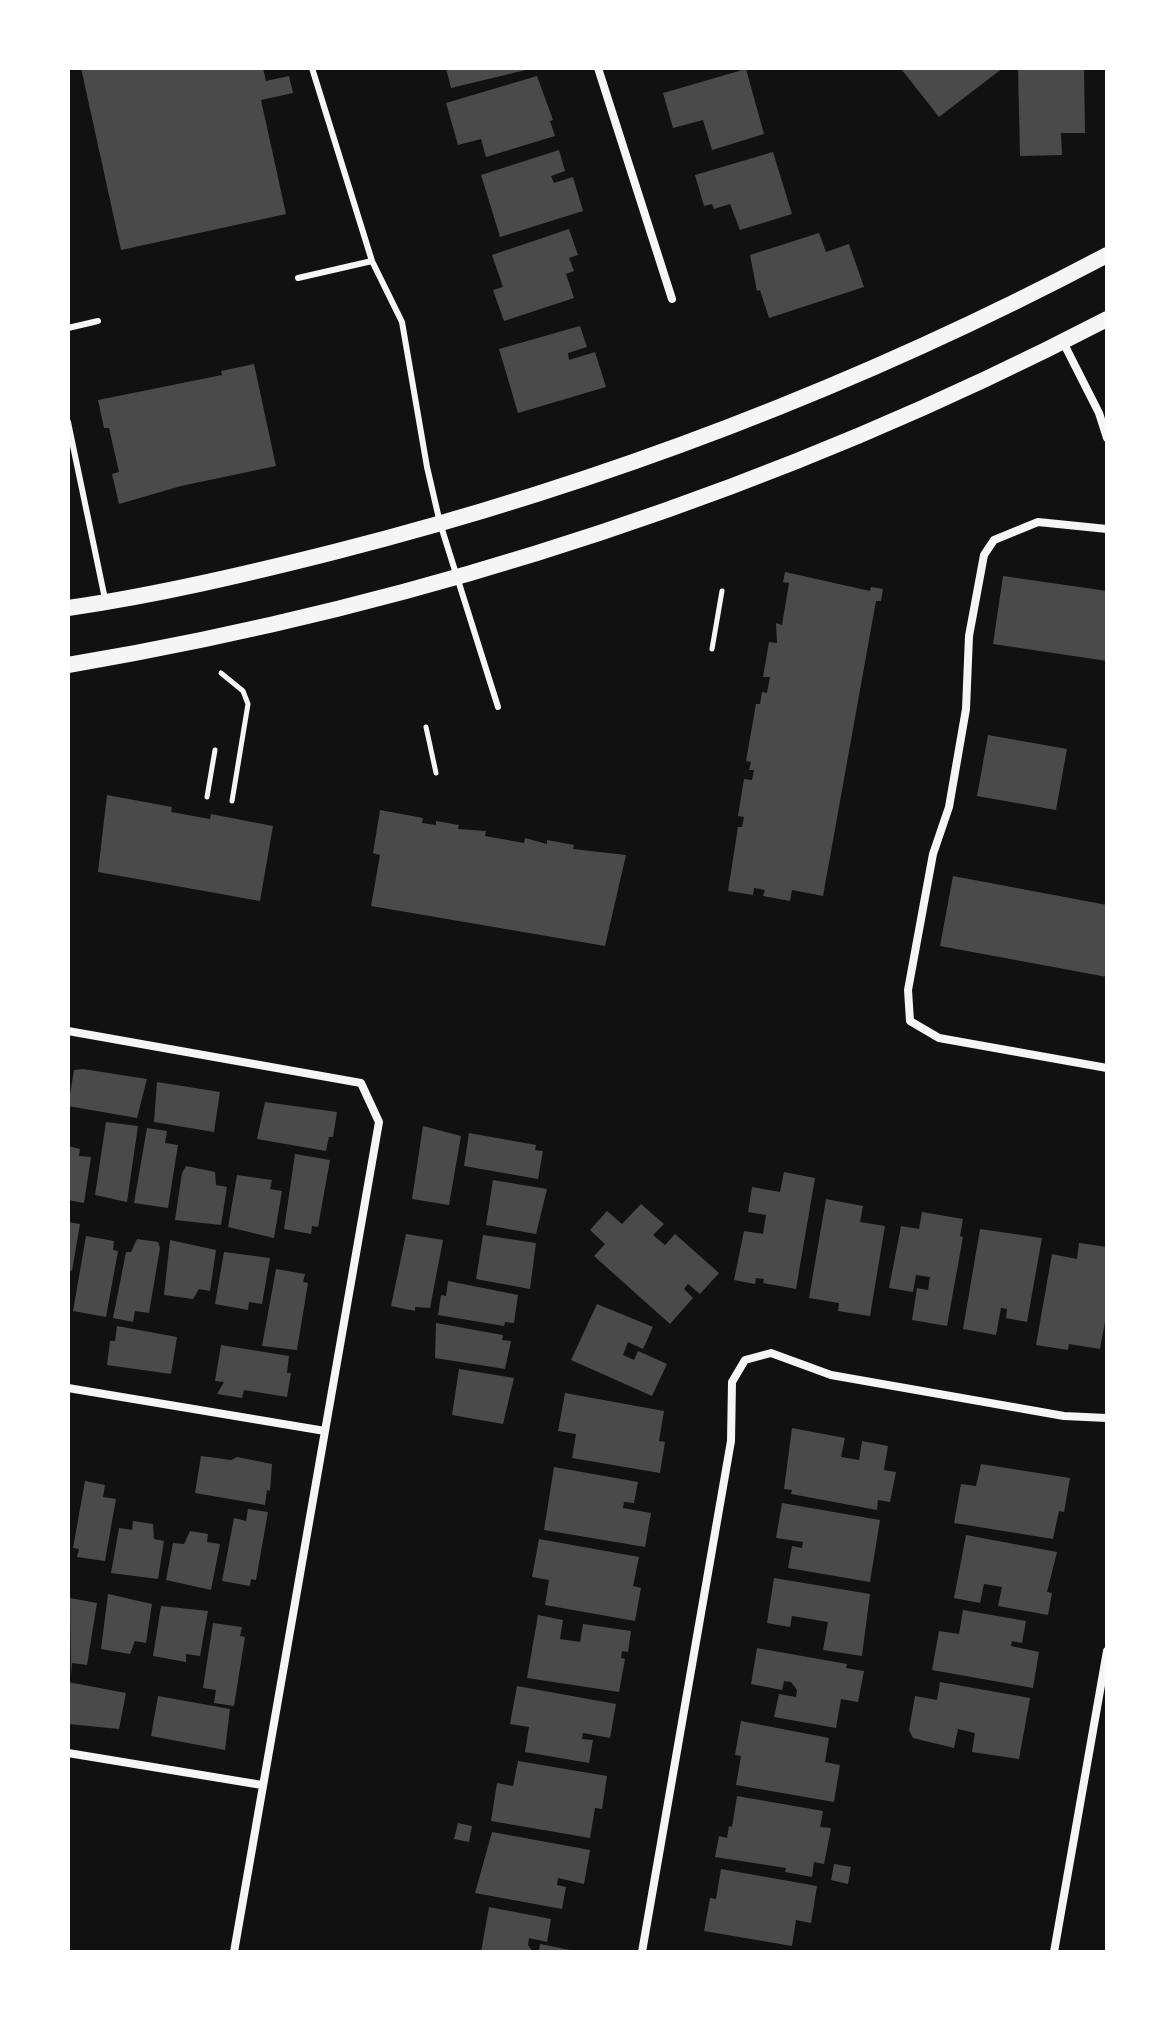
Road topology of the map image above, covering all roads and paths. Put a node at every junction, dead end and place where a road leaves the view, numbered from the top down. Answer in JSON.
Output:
{"nodes":[{"id":1,"x":312,"y":68,"type":"edge"},
{"id":2,"x":598,"y":68,"type":"edge"},
{"id":3,"x":1107,"y":255,"type":"edge"},
{"id":4,"x":372,"y":261,"type":"junction"},
{"id":5,"x":298,"y":278,"type":"dead end"},
{"id":6,"x":672,"y":299,"type":"dead end"},
{"id":7,"x":1107,"y":319,"type":"edge"},
{"id":8,"x":98,"y":321,"type":"dead end"},
{"id":9,"x":68,"y":328,"type":"edge"},
{"id":10,"x":1063,"y":342,"type":"junction"},
{"id":11,"x":68,"y":422,"type":"edge"},
{"id":12,"x":1107,"y":438,"type":"edge"},
{"id":13,"x":440,"y":523,"type":"junction"},
{"id":14,"x":1107,"y":529,"type":"edge"},
{"id":15,"x":456,"y":577,"type":"junction"},
{"id":16,"x":722,"y":591,"type":"dead end"},
{"id":17,"x":105,"y":603,"type":"junction"},
{"id":18,"x":68,"y":608,"type":"edge"},
{"id":19,"x":712,"y":649,"type":"dead end"},
{"id":20,"x":68,"y":665,"type":"edge"},
{"id":21,"x":221,"y":673,"type":"dead end"},
{"id":22,"x":498,"y":707,"type":"dead end"},
{"id":23,"x":426,"y":727,"type":"dead end"},
{"id":24,"x":215,"y":750,"type":"dead end"},
{"id":25,"x":436,"y":773,"type":"dead end"},
{"id":26,"x":207,"y":797,"type":"dead end"},
{"id":27,"x":232,"y":801,"type":"dead end"},
{"id":28,"x":68,"y":1031,"type":"edge"},
{"id":29,"x":1107,"y":1068,"type":"edge"},
{"id":30,"x":68,"y":1388,"type":"edge"},
{"id":31,"x":1107,"y":1418,"type":"edge"},
{"id":32,"x":325,"y":1431,"type":"junction"},
{"id":33,"x":1107,"y":1651,"type":"edge"},
{"id":34,"x":68,"y":1753,"type":"edge"},
{"id":35,"x":262,"y":1785,"type":"junction"},
{"id":36,"x":234,"y":1952,"type":"edge"},
{"id":37,"x":642,"y":1952,"type":"edge"},
{"id":38,"x":1054,"y":1952,"type":"edge"}],
"edges":[{"from":1,"to":4,"type":"lane"},
{"from":2,"to":6,"type":"street"},
{"from":3,"to":13,"type":"main road"},
{"from":4,"to":5,"type":"lane"},
{"from":4,"to":13,"type":"lane"},
{"from":7,"to":10,"type":"main road"},
{"from":8,"to":9,"type":"lane"},
{"from":10,"to":12,"type":"street"},
{"from":10,"to":15,"type":"main road"},
{"from":11,"to":17,"type":"lane"},
{"from":13,"to":15,"type":"lane"},
{"from":13,"to":17,"type":"main road"},
{"from":14,"to":29,"type":"street"},
{"from":15,"to":20,"type":"main road"},
{"from":15,"to":22,"type":"lane"},
{"from":16,"to":19,"type":"path"},
{"from":17,"to":18,"type":"main road"},
{"from":21,"to":27,"type":"path"},
{"from":23,"to":25,"type":"path"},
{"from":24,"to":26,"type":"path"},
{"from":28,"to":32,"type":"street"},
{"from":30,"to":32,"type":"street"},
{"from":31,"to":37,"type":"street"},
{"from":32,"to":35,"type":"street"},
{"from":33,"to":38,"type":"street"},
{"from":34,"to":35,"type":"street"},
{"from":35,"to":36,"type":"street"}]}
